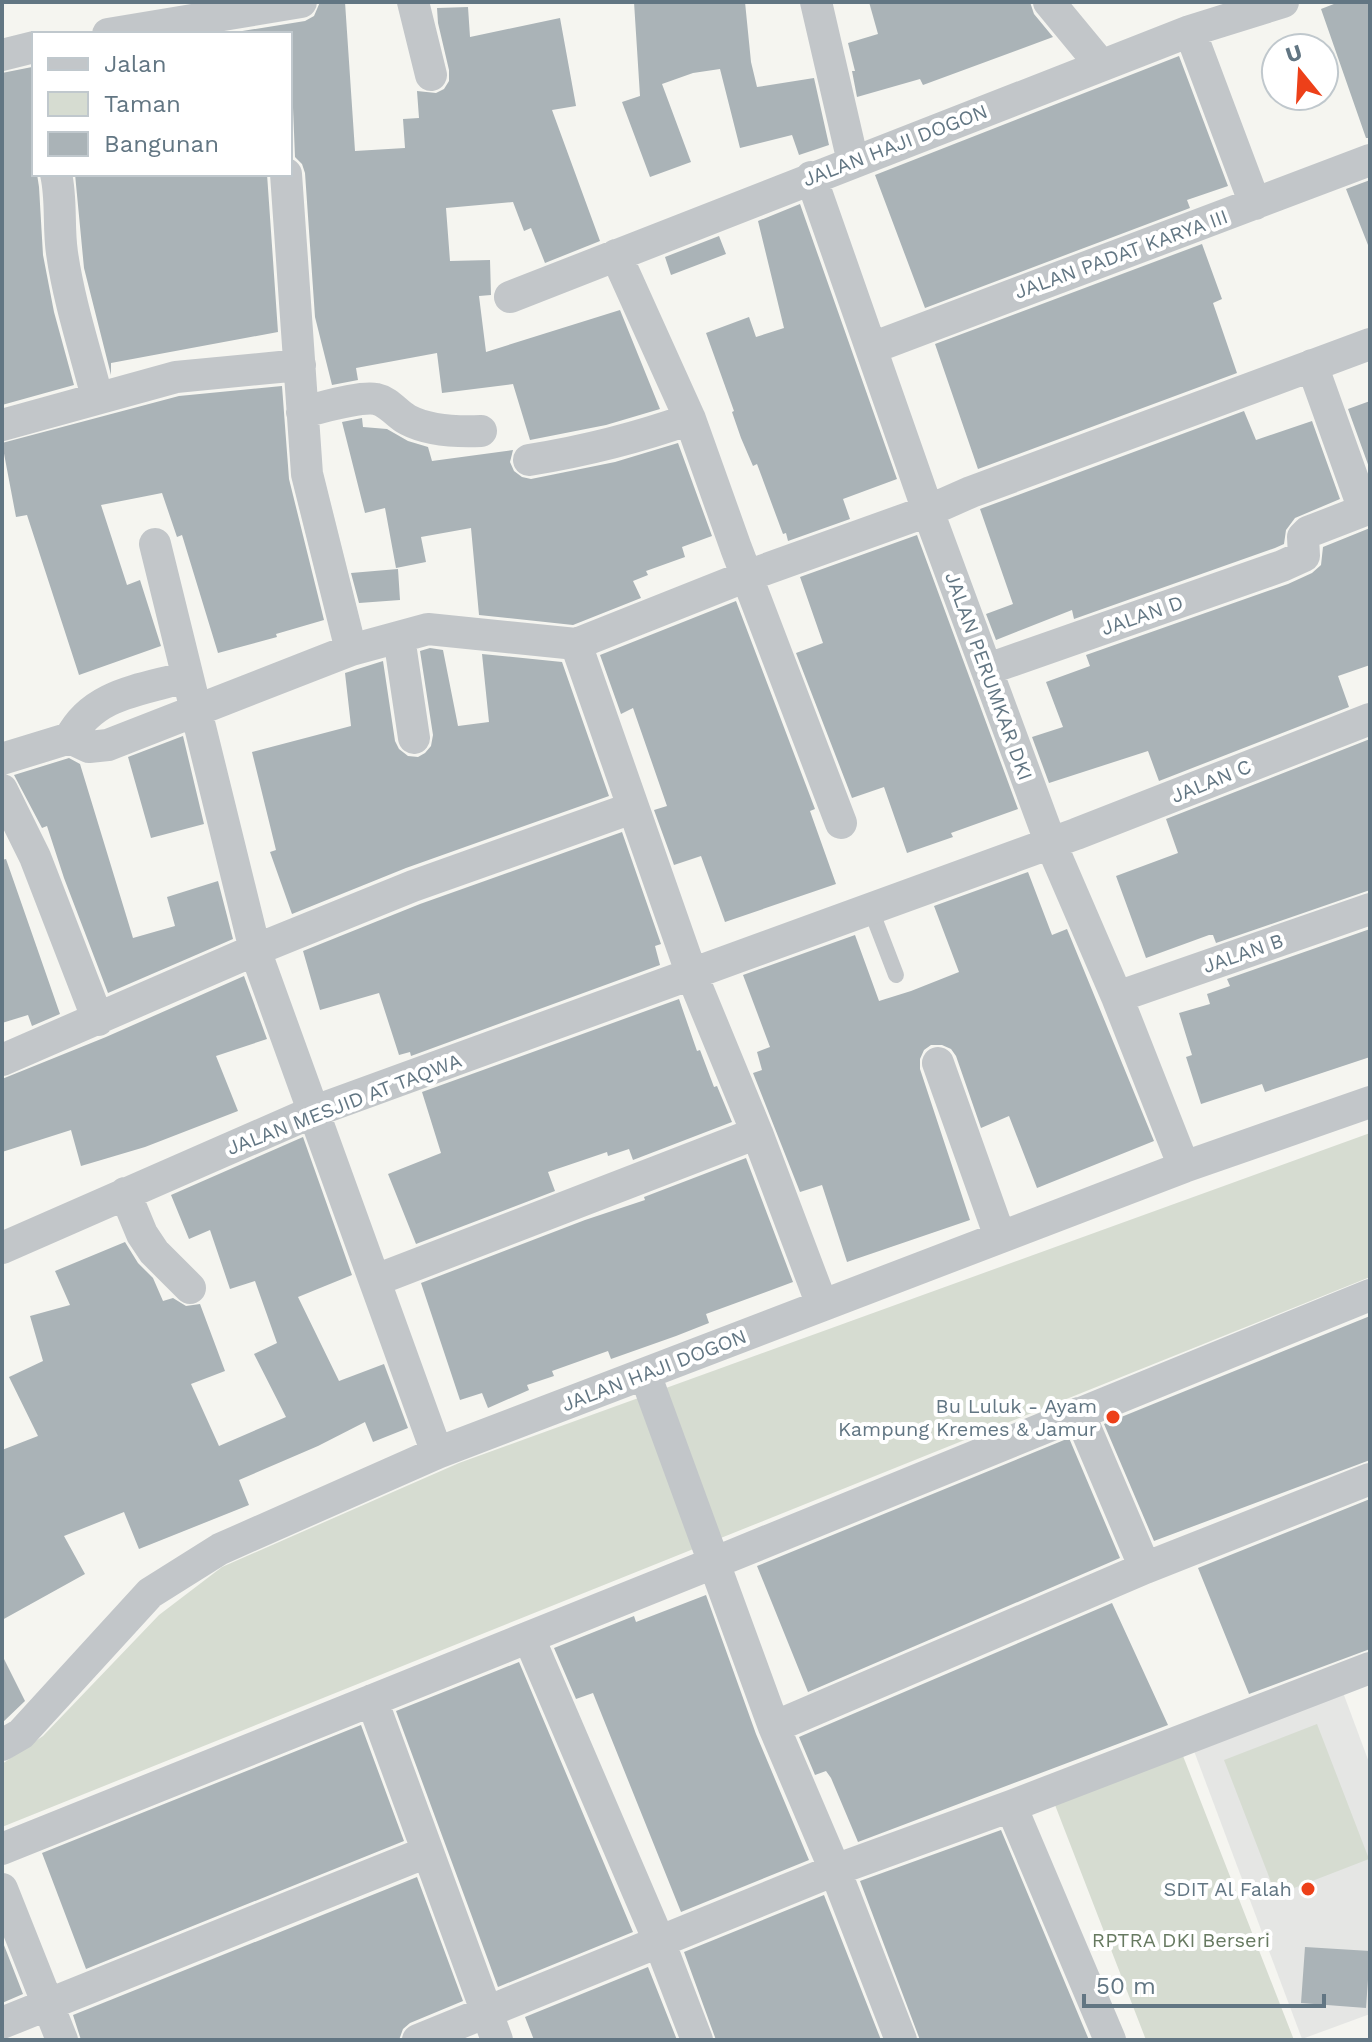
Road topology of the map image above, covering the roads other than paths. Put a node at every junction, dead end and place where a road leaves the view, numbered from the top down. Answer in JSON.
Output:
{"nodes":[{"id":1,"x":301,"y":2,"type":"edge"},
{"id":2,"x":413,"y":2,"type":"edge"},
{"id":3,"x":816,"y":2,"type":"edge"},
{"id":4,"x":1049,"y":2,"type":"edge"},
{"id":5,"x":1283,"y":2,"type":"edge"},
{"id":6,"x":266,"y":20,"type":"edge"},
{"id":7,"x":1190,"y":31,"type":"junction"},
{"id":8,"x":131,"y":32,"type":"edge"},
{"id":9,"x":1101,"y":65,"type":"junction"},
{"id":10,"x":431,"y":75,"type":"dead end"},
{"id":11,"x":1370,"y":160,"type":"edge"},
{"id":12,"x":853,"y":162,"type":"junction"},
{"id":13,"x":56,"y":176,"type":"edge"},
{"id":14,"x":286,"y":176,"type":"edge"},
{"id":15,"x":811,"y":177,"type":"junction"},
{"id":16,"x":1255,"y":204,"type":"junction"},
{"id":17,"x":616,"y":255,"type":"junction"},
{"id":18,"x":510,"y":297,"type":"dead end"},
{"id":19,"x":1370,"y":344,"type":"edge"},
{"id":20,"x":872,"y":348,"type":"junction"},
{"id":21,"x":300,"y":365,"type":"junction"},
{"id":22,"x":1312,"y":365,"type":"junction"},
{"id":23,"x":97,"y":397,"type":"junction"},
{"id":24,"x":302,"y":412,"type":"junction"},
{"id":25,"x":690,"y":419,"type":"junction"},
{"id":26,"x":2,"y":425,"type":"edge"},
{"id":27,"x":481,"y":431,"type":"dead end"},
{"id":28,"x":529,"y":460,"type":"dead end"},
{"id":29,"x":1367,"y":509,"type":"edge"},
{"id":30,"x":928,"y":511,"type":"junction"},
{"id":31,"x":155,"y":544,"type":"dead end"},
{"id":32,"x":747,"y":576,"type":"junction"},
{"id":33,"x":399,"y":637,"type":"junction"},
{"id":34,"x":576,"y":644,"type":"junction"},
{"id":35,"x":351,"y":650,"type":"junction"},
{"id":36,"x":988,"y":669,"type":"junction"},
{"id":37,"x":186,"y":677,"type":"junction"},
{"id":38,"x":196,"y":710,"type":"junction"},
{"id":39,"x":1370,"y":719,"type":"edge"},
{"id":40,"x":70,"y":738,"type":"junction"},
{"id":41,"x":414,"y":738,"type":"dead end"},
{"id":42,"x":2,"y":759,"type":"edge"},
{"id":43,"x":2,"y":790,"type":"edge"},
{"id":44,"x":632,"y":808,"type":"junction"},
{"id":45,"x":841,"y":823,"type":"dead end"},
{"id":46,"x":1051,"y":844,"type":"junction"},
{"id":47,"x":1370,"y":909,"type":"edge"},
{"id":48,"x":871,"y":910,"type":"junction"},
{"id":49,"x":255,"y":950,"type":"junction"},
{"id":50,"x":692,"y":975,"type":"junction"},
{"id":51,"x":896,"y":975,"type":"dead end"},
{"id":52,"x":1117,"y":997,"type":"junction"},
{"id":53,"x":98,"y":1020,"type":"junction"},
{"id":54,"x":2,"y":1060,"type":"edge"},
{"id":55,"x":938,"y":1063,"type":"dead end"},
{"id":56,"x":1370,"y":1102,"type":"edge"},
{"id":57,"x":315,"y":1111,"type":"junction"},
{"id":58,"x":757,"y":1133,"type":"junction"},
{"id":59,"x":1184,"y":1167,"type":"junction"},
{"id":60,"x":125,"y":1193,"type":"junction"},
{"id":61,"x":1000,"y":1237,"type":"junction"},
{"id":62,"x":2,"y":1248,"type":"edge"},
{"id":63,"x":376,"y":1280,"type":"junction"},
{"id":64,"x":190,"y":1288,"type":"dead end"},
{"id":65,"x":1370,"y":1295,"type":"edge"},
{"id":66,"x":822,"y":1305,"type":"junction"},
{"id":67,"x":645,"y":1374,"type":"junction"},
{"id":68,"x":1079,"y":1413,"type":"junction"},
{"id":69,"x":437,"y":1453,"type":"junction"},
{"id":70,"x":1370,"y":1479,"type":"edge"},
{"id":71,"x":716,"y":1562,"type":"junction"},
{"id":72,"x":1145,"y":1568,"type":"junction"},
{"id":73,"x":529,"y":1638,"type":"junction"},
{"id":74,"x":1370,"y":1668,"type":"edge"},
{"id":75,"x":372,"y":1700,"type":"junction"},
{"id":76,"x":774,"y":1727,"type":"junction"},
{"id":77,"x":2,"y":1745,"type":"edge"},
{"id":78,"x":1011,"y":1806,"type":"junction"},
{"id":79,"x":2,"y":1849,"type":"edge"},
{"id":80,"x":427,"y":1852,"type":"junction"},
{"id":81,"x":835,"y":1870,"type":"junction"},
{"id":82,"x":2,"y":1889,"type":"edge"},
{"id":83,"x":659,"y":1941,"type":"junction"},
{"id":84,"x":47,"y":2004,"type":"junction"},
{"id":85,"x":2,"y":2023,"type":"edge"},
{"id":86,"x":492,"y":2026,"type":"edge"},
{"id":87,"x":62,"y":2040,"type":"edge"},
{"id":88,"x":418,"y":2040,"type":"edge"},
{"id":89,"x":697,"y":2040,"type":"edge"},
{"id":90,"x":901,"y":2040,"type":"edge"},
{"id":91,"x":1110,"y":2040,"type":"edge"}],
"edges":[{"from":1,"to":6,"type":"street"},
{"from":2,"to":10,"type":"street"},
{"from":3,"to":12,"type":"street"},
{"from":4,"to":9,"type":"street"},
{"from":5,"to":7,"type":"street","name":"JALAN HAJI DOGON"},
{"from":6,"to":8,"type":"street"},
{"from":7,"to":9,"type":"street","name":"JALAN HAJI DOGON"},
{"from":7,"to":16,"type":"street"},
{"from":9,"to":12,"type":"street","name":"JALAN HAJI DOGON"},
{"from":11,"to":16,"type":"street","name":"JALAN PADAT KARYA III"},
{"from":12,"to":15,"type":"street","name":"JALAN HAJI DOGON"},
{"from":13,"to":23,"type":"street"},
{"from":14,"to":21,"type":"street"},
{"from":15,"to":17,"type":"street","name":"JALAN HAJI DOGON"},
{"from":15,"to":20,"type":"street","name":"JALAN PERUMKAR DKI"},
{"from":16,"to":20,"type":"street","name":"JALAN PADAT KARYA III"},
{"from":17,"to":18,"type":"street","name":"JALAN HAJI DOGON"},
{"from":17,"to":25,"type":"street"},
{"from":19,"to":22,"type":"street"},
{"from":20,"to":30,"type":"street","name":"JALAN PERUMKAR DKI"},
{"from":21,"to":23,"type":"street"},
{"from":21,"to":24,"type":"street"},
{"from":22,"to":29,"type":"street"},
{"from":22,"to":30,"type":"street"},
{"from":23,"to":26,"type":"street"},
{"from":24,"to":27,"type":"street"},
{"from":24,"to":35,"type":"street"},
{"from":25,"to":28,"type":"street"},
{"from":25,"to":32,"type":"street"},
{"from":29,"to":36,"type":"street","name":"JALAN D"},
{"from":30,"to":32,"type":"street"},
{"from":30,"to":36,"type":"street","name":"JALAN PERUMKAR DKI"},
{"from":31,"to":37,"type":"street"},
{"from":32,"to":34,"type":"street"},
{"from":32,"to":45,"type":"street"},
{"from":33,"to":34,"type":"street"},
{"from":33,"to":35,"type":"street"},
{"from":33,"to":41,"type":"street"},
{"from":34,"to":44,"type":"street"},
{"from":35,"to":38,"type":"street"},
{"from":36,"to":46,"type":"street","name":"JALAN PERUMKAR DKI"},
{"from":37,"to":38,"type":"street"},
{"from":37,"to":40,"type":"street"},
{"from":38,"to":40,"type":"street"},
{"from":38,"to":49,"type":"street"},
{"from":39,"to":46,"type":"street","name":"JALAN C"},
{"from":40,"to":42,"type":"street"},
{"from":43,"to":53,"type":"street"},
{"from":44,"to":49,"type":"street"},
{"from":44,"to":50,"type":"street"},
{"from":46,"to":48,"type":"street","name":"JALAN C"},
{"from":46,"to":52,"type":"street","name":"JALAN PERUMKAR DKI"},
{"from":47,"to":52,"type":"street","name":"JALAN B"},
{"from":48,"to":50,"type":"street","name":"JALAN MESJID AT TAQWA"},
{"from":48,"to":51,"type":"lane"},
{"from":49,"to":53,"type":"street"},
{"from":49,"to":57,"type":"street"},
{"from":50,"to":57,"type":"street","name":"JALAN MESJID AT TAQWA"},
{"from":50,"to":58,"type":"street"},
{"from":52,"to":59,"type":"street","name":"JALAN PERUMKAR DKI"},
{"from":53,"to":54,"type":"street"},
{"from":55,"to":61,"type":"street"},
{"from":56,"to":59,"type":"street","name":"JALAN HAJI DOGON"},
{"from":57,"to":60,"type":"street","name":"JALAN MESJID AT TAQWA"},
{"from":57,"to":63,"type":"street"},
{"from":58,"to":63,"type":"street"},
{"from":58,"to":66,"type":"street"},
{"from":59,"to":61,"type":"street","name":"JALAN HAJI DOGON"},
{"from":60,"to":62,"type":"street","name":"JALAN MESJID AT TAQWA"},
{"from":60,"to":64,"type":"street"},
{"from":61,"to":66,"type":"street","name":"JALAN HAJI DOGON"},
{"from":63,"to":69,"type":"street"},
{"from":65,"to":68,"type":"street"},
{"from":66,"to":67,"type":"street","name":"JALAN HAJI DOGON"},
{"from":67,"to":69,"type":"street","name":"JALAN HAJI DOGON"},
{"from":67,"to":71,"type":"street"},
{"from":68,"to":71,"type":"street"},
{"from":68,"to":72,"type":"street"},
{"from":69,"to":77,"type":"street","name":"JALAN HAJI DOGON"},
{"from":70,"to":72,"type":"street"},
{"from":71,"to":73,"type":"street"},
{"from":71,"to":76,"type":"street"},
{"from":72,"to":76,"type":"street"},
{"from":73,"to":75,"type":"street"},
{"from":73,"to":83,"type":"street"},
{"from":74,"to":78,"type":"street"},
{"from":75,"to":79,"type":"street"},
{"from":75,"to":80,"type":"street"},
{"from":76,"to":81,"type":"street"},
{"from":78,"to":81,"type":"street"},
{"from":78,"to":91,"type":"street"},
{"from":80,"to":84,"type":"street"},
{"from":80,"to":86,"type":"street"},
{"from":81,"to":83,"type":"street"},
{"from":81,"to":90,"type":"street"},
{"from":82,"to":84,"type":"street"},
{"from":83,"to":86,"type":"street"},
{"from":83,"to":89,"type":"street"},
{"from":84,"to":85,"type":"street"},
{"from":84,"to":87,"type":"street"},
{"from":86,"to":88,"type":"street"}]}
